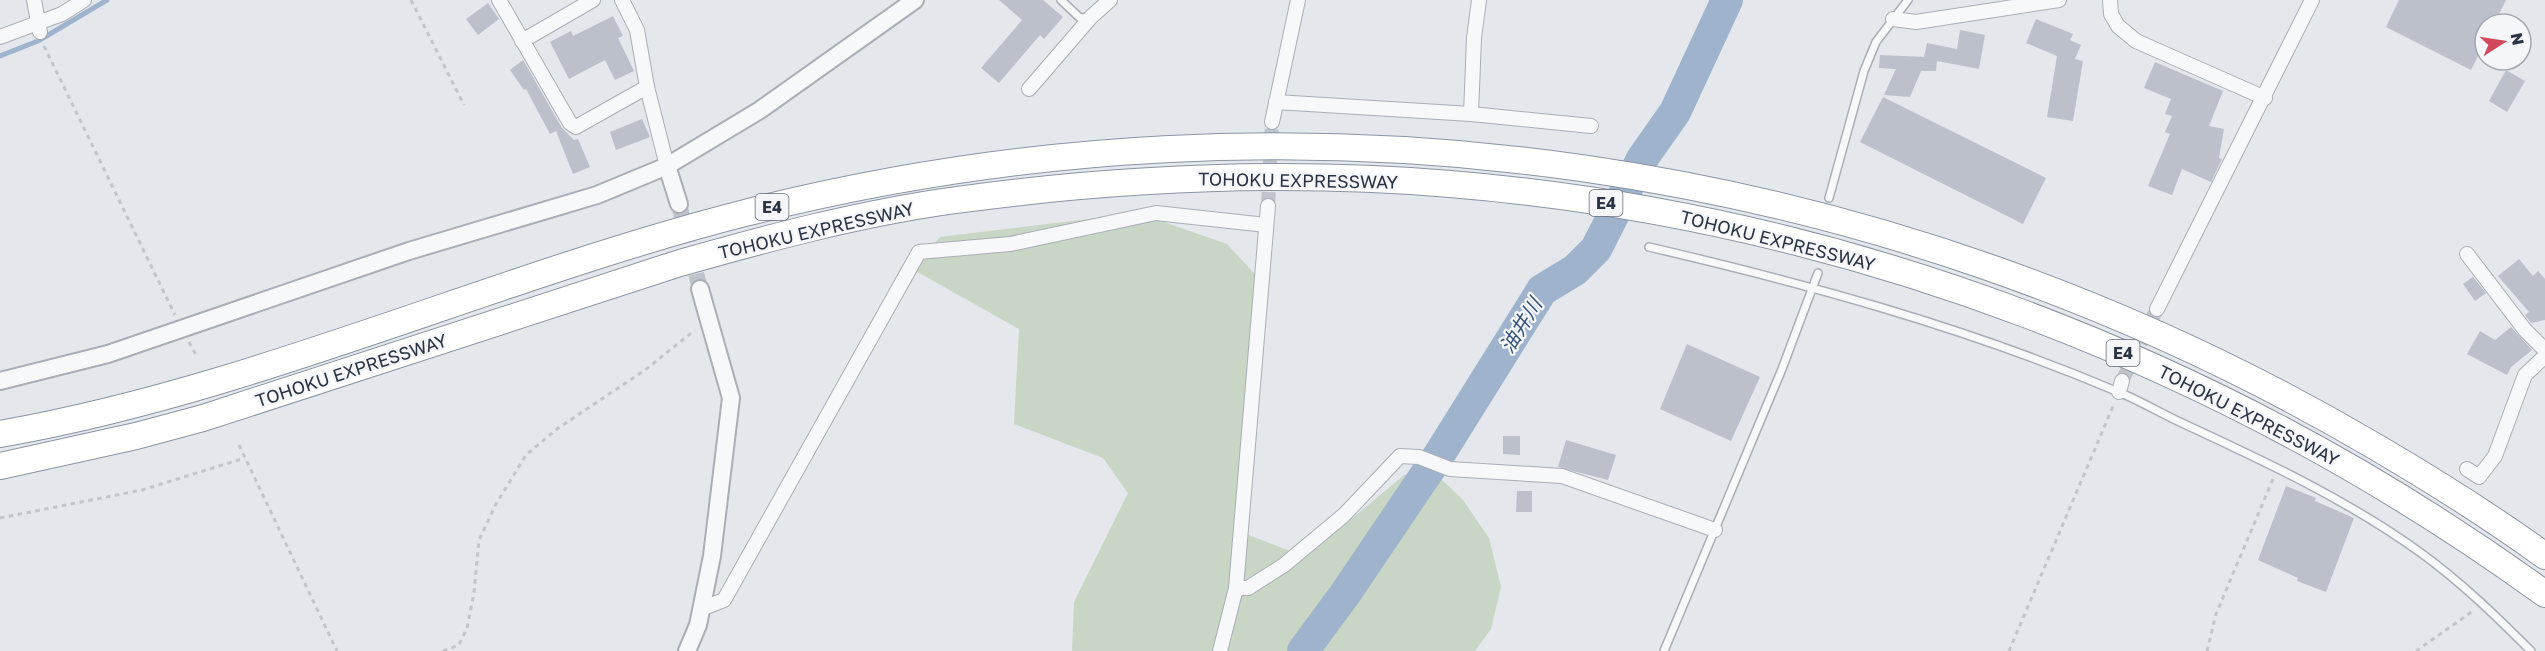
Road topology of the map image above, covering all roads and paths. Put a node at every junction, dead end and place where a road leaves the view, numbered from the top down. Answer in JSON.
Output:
{"nodes":[{"id":1,"x":34,"y":0,"type":"edge"},
{"id":2,"x":84,"y":0,"type":"edge"},
{"id":3,"x":411,"y":0,"type":"edge"},
{"id":4,"x":499,"y":0,"type":"edge"},
{"id":5,"x":593,"y":0,"type":"edge"},
{"id":6,"x":622,"y":0,"type":"edge"},
{"id":7,"x":915,"y":0,"type":"edge"},
{"id":8,"x":1061,"y":0,"type":"edge"},
{"id":9,"x":1110,"y":0,"type":"edge"},
{"id":10,"x":1298,"y":0,"type":"edge"},
{"id":11,"x":1479,"y":0,"type":"edge"},
{"id":12,"x":1908,"y":0,"type":"edge"},
{"id":13,"x":2059,"y":0,"type":"edge"},
{"id":14,"x":2110,"y":0,"type":"edge"},
{"id":15,"x":2312,"y":0,"type":"edge"},
{"id":16,"x":1091,"y":17,"type":"junction"},
{"id":17,"x":1893,"y":20,"type":"junction"},
{"id":18,"x":40,"y":27,"type":"junction"},
{"id":19,"x":0,"y":37,"type":"edge"},
{"id":20,"x":522,"y":41,"type":"junction"},
{"id":21,"x":46,"y":52,"type":"dead end"},
{"id":22,"x":647,"y":87,"type":"junction"},
{"id":23,"x":1029,"y":89,"type":"dead end"},
{"id":24,"x":2265,"y":98,"type":"junction"},
{"id":25,"x":1276,"y":102,"type":"junction"},
{"id":26,"x":464,"y":105,"type":"dead end"},
{"id":27,"x":1471,"y":114,"type":"junction"},
{"id":28,"x":1272,"y":122,"type":"tunnel mouth"},
{"id":29,"x":1591,"y":126,"type":"dead end"},
{"id":30,"x":667,"y":166,"type":"junction"},
{"id":31,"x":1829,"y":198,"type":"dead end"},
{"id":32,"x":679,"y":204,"type":"tunnel mouth"},
{"id":33,"x":1268,"y":206,"type":"tunnel mouth"},
{"id":34,"x":1266,"y":225,"type":"junction"},
{"id":35,"x":1649,"y":247,"type":"dead end"},
{"id":36,"x":2468,"y":254,"type":"dead end"},
{"id":37,"x":1818,"y":273,"type":"dead end"},
{"id":38,"x":1814,"y":287,"type":"junction"},
{"id":39,"x":700,"y":289,"type":"tunnel mouth"},
{"id":40,"x":2157,"y":309,"type":"tunnel mouth"},
{"id":41,"x":710,"y":317,"type":"junction"},
{"id":42,"x":183,"y":328,"type":"junction"},
{"id":43,"x":2545,"y":350,"type":"edge"},
{"id":44,"x":196,"y":355,"type":"dead end"},
{"id":45,"x":2545,"y":356,"type":"edge"},
{"id":46,"x":0,"y":381,"type":"edge"},
{"id":47,"x":2120,"y":386,"type":"junction"},
{"id":48,"x":0,"y":434,"type":"edge"},
{"id":49,"x":239,"y":445,"type":"dead end"},
{"id":50,"x":245,"y":458,"type":"junction"},
{"id":51,"x":0,"y":466,"type":"edge"},
{"id":52,"x":2277,"y":467,"type":"junction"},
{"id":53,"x":2468,"y":469,"type":"dead end"},
{"id":54,"x":0,"y":518,"type":"edge"},
{"id":55,"x":1715,"y":530,"type":"junction"},
{"id":56,"x":2545,"y":556,"type":"edge"},
{"id":57,"x":1236,"y":588,"type":"junction"},
{"id":58,"x":2545,"y":594,"type":"edge"},
{"id":59,"x":2483,"y":604,"type":"junction"},
{"id":60,"x":701,"y":609,"type":"junction"},
{"id":61,"x":337,"y":651,"type":"edge"},
{"id":62,"x":443,"y":651,"type":"edge"},
{"id":63,"x":687,"y":651,"type":"edge"},
{"id":64,"x":1220,"y":651,"type":"edge"},
{"id":65,"x":1664,"y":651,"type":"edge"},
{"id":66,"x":2009,"y":651,"type":"edge"},
{"id":67,"x":2207,"y":651,"type":"edge"},
{"id":68,"x":2416,"y":651,"type":"edge"},
{"id":69,"x":2532,"y":651,"type":"edge"}],
"edges":[{"from":1,"to":18,"type":"street"},
{"from":2,"to":18,"type":"street"},
{"from":3,"to":26,"type":"path"},
{"from":4,"to":20,"type":"street"},
{"from":5,"to":20,"type":"street"},
{"from":6,"to":22,"type":"street"},
{"from":7,"to":30,"type":"street"},
{"from":8,"to":16,"type":"lane"},
{"from":9,"to":16,"type":"street"},
{"from":10,"to":25,"type":"street"},
{"from":11,"to":27,"type":"street"},
{"from":12,"to":17,"type":"lane"},
{"from":13,"to":17,"type":"street"},
{"from":14,"to":24,"type":"street"},
{"from":15,"to":24,"type":"street"},
{"from":16,"to":23,"type":"street"},
{"from":17,"to":31,"type":"lane"},
{"from":18,"to":19,"type":"street"},
{"from":20,"to":22,"type":"street"},
{"from":21,"to":42,"type":"path"},
{"from":22,"to":30,"type":"street"},
{"from":24,"to":40,"type":"street"},
{"from":25,"to":27,"type":"street"},
{"from":25,"to":28,"type":"street"},
{"from":27,"to":29,"type":"street"},
{"from":30,"to":32,"type":"street"},
{"from":30,"to":42,"type":"street"},
{"from":33,"to":34,"type":"street"},
{"from":34,"to":57,"type":"street"},
{"from":34,"to":60,"type":"street"},
{"from":35,"to":38,"type":"lane"},
{"from":36,"to":43,"type":"street"},
{"from":37,"to":38,"type":"lane"},
{"from":38,"to":47,"type":"lane"},
{"from":38,"to":55,"type":"lane"},
{"from":39,"to":41,"type":"street"},
{"from":41,"to":60,"type":"street"},
{"from":41,"to":62,"type":"path"},
{"from":42,"to":44,"type":"path"},
{"from":42,"to":46,"type":"street"},
{"from":45,"to":53,"type":"street"},
{"from":47,"to":52,"type":"lane"},
{"from":47,"to":66,"type":"path"},
{"from":48,"to":56,"type":"highway","name":"TOHOKU EXPRESSWAY","number":"E4"},
{"from":49,"to":50,"type":"path"},
{"from":50,"to":54,"type":"path"},
{"from":50,"to":61,"type":"path"},
{"from":51,"to":58,"type":"highway","name":"TOHOKU EXPRESSWAY","number":"E4"},
{"from":52,"to":59,"type":"lane"},
{"from":52,"to":67,"type":"path"},
{"from":55,"to":57,"type":"street"},
{"from":55,"to":65,"type":"lane"},
{"from":57,"to":64,"type":"street"},
{"from":59,"to":68,"type":"path"},
{"from":59,"to":69,"type":"lane"},
{"from":60,"to":63,"type":"street"}]}
